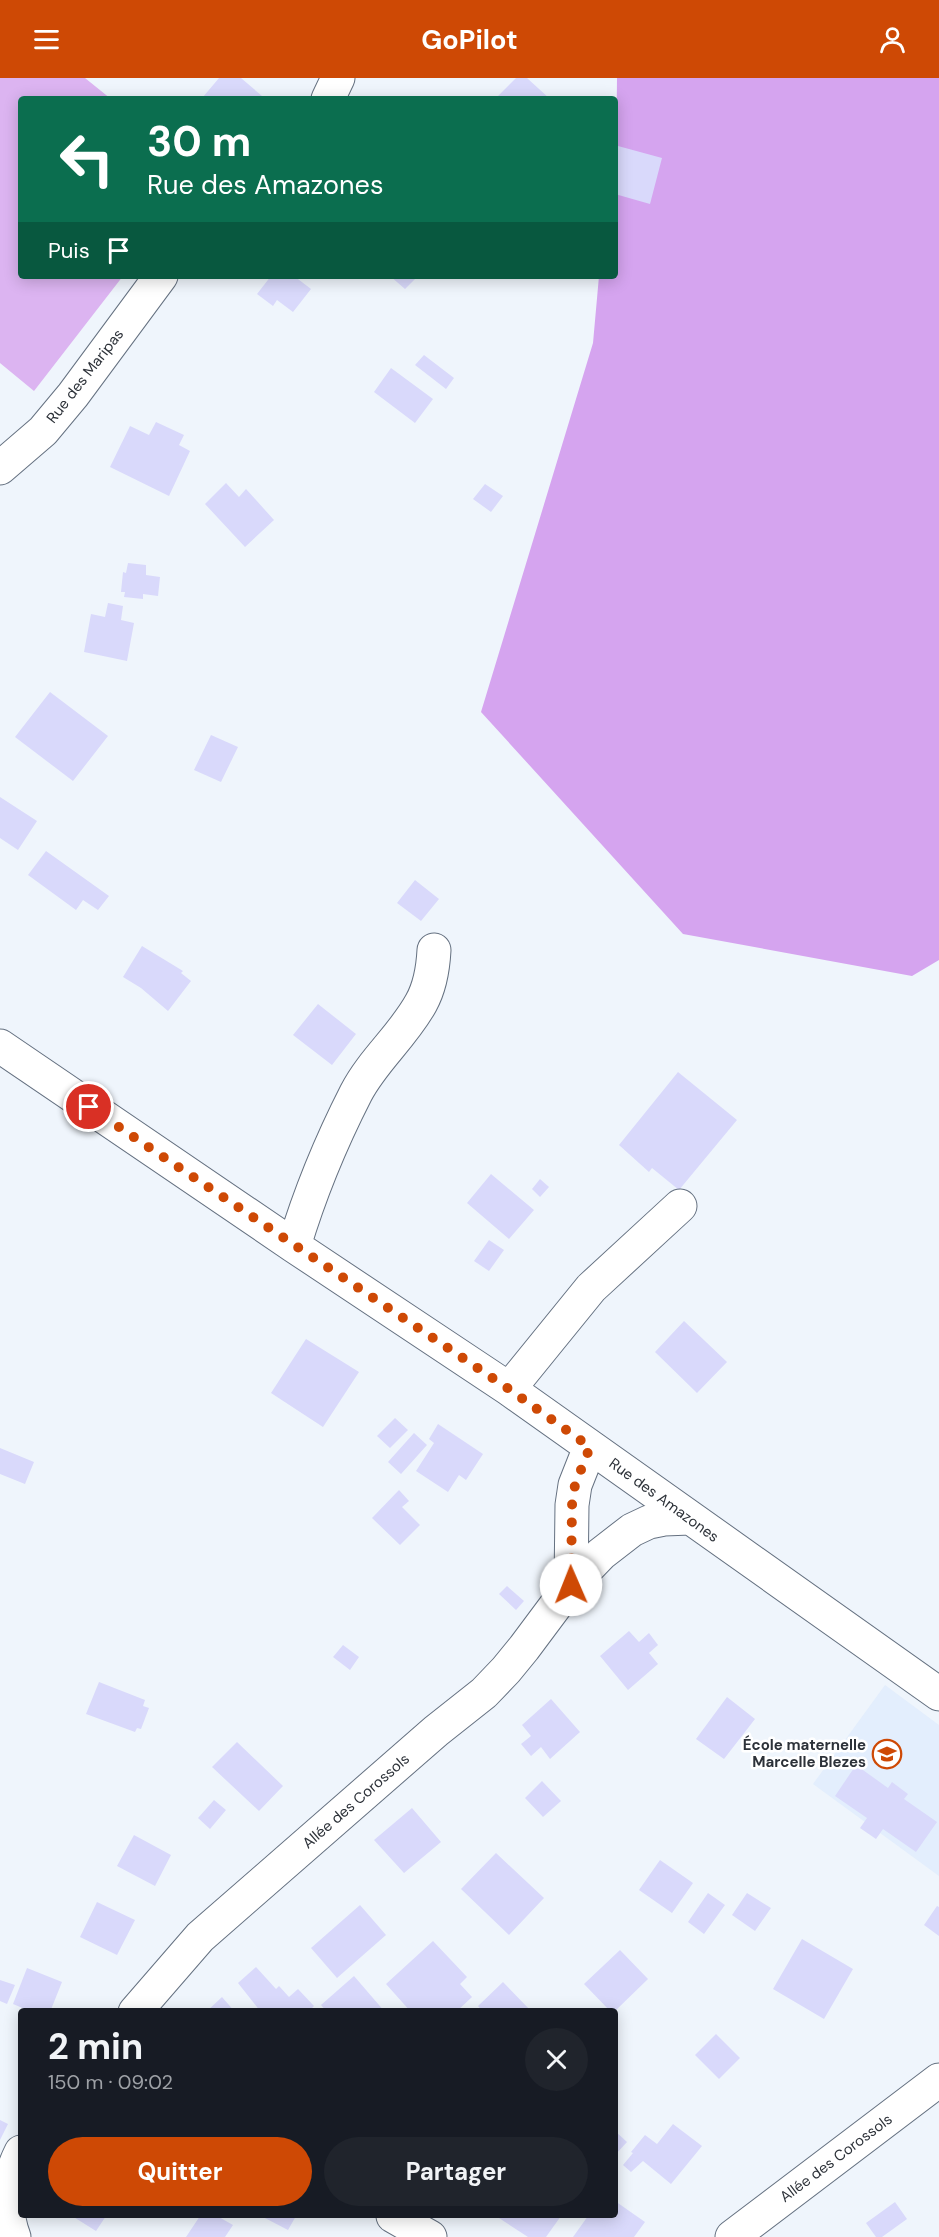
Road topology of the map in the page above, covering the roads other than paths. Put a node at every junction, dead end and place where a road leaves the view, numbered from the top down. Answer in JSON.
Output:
{"nodes":[{"id":1,"x":338,"y":78,"type":"edge"},
{"id":2,"x":329,"y":96,"type":"edge"},
{"id":3,"x":159,"y":279,"type":"edge"},
{"id":4,"x":0,"y":468,"type":"edge"},
{"id":5,"x":434,"y":950,"type":"dead end"},
{"id":6,"x":0,"y":1046,"type":"edge"},
{"id":7,"x":680,"y":1206,"type":"dead end"},
{"id":8,"x":294,"y":1246,"type":"junction"},
{"id":9,"x":509,"y":1389,"type":"junction"},
{"id":10,"x":590,"y":1447,"type":"junction"},
{"id":11,"x":690,"y":1518,"type":"junction"},
{"id":12,"x":571,"y":1585,"type":"junction"},
{"id":13,"x":939,"y":1694,"type":"edge"},
{"id":14,"x":138,"y":2008,"type":"edge"},
{"id":15,"x":939,"y":2080,"type":"edge"},
{"id":16,"x":18,"y":2158,"type":"edge"},
{"id":17,"x":397,"y":2218,"type":"edge"},
{"id":18,"x":14,"y":2237,"type":"edge"},
{"id":19,"x":430,"y":2237,"type":"edge"},
{"id":20,"x":732,"y":2237,"type":"edge"}],
"edges":[{"from":1,"to":2,"type":"street"},
{"from":3,"to":4,"type":"street","name":"Rue des Maripas"},
{"from":5,"to":8,"type":"street"},
{"from":6,"to":8,"type":"street","name":"Rue des Amazones"},
{"from":7,"to":9,"type":"street"},
{"from":8,"to":9,"type":"street","name":"Rue des Amazones"},
{"from":9,"to":10,"type":"street","name":"Rue des Amazones"},
{"from":10,"to":11,"type":"street","name":"Rue des Amazones"},
{"from":10,"to":12,"type":"street"},
{"from":11,"to":12,"type":"street","name":"Allée des Corossols"},
{"from":11,"to":13,"type":"street","name":"Rue des Amazones"},
{"from":12,"to":14,"type":"street","name":"Allée des Corossols"},
{"from":15,"to":20,"type":"street","name":"Allée des Corossols"},
{"from":16,"to":18,"type":"street"},
{"from":17,"to":19,"type":"street"}]}
